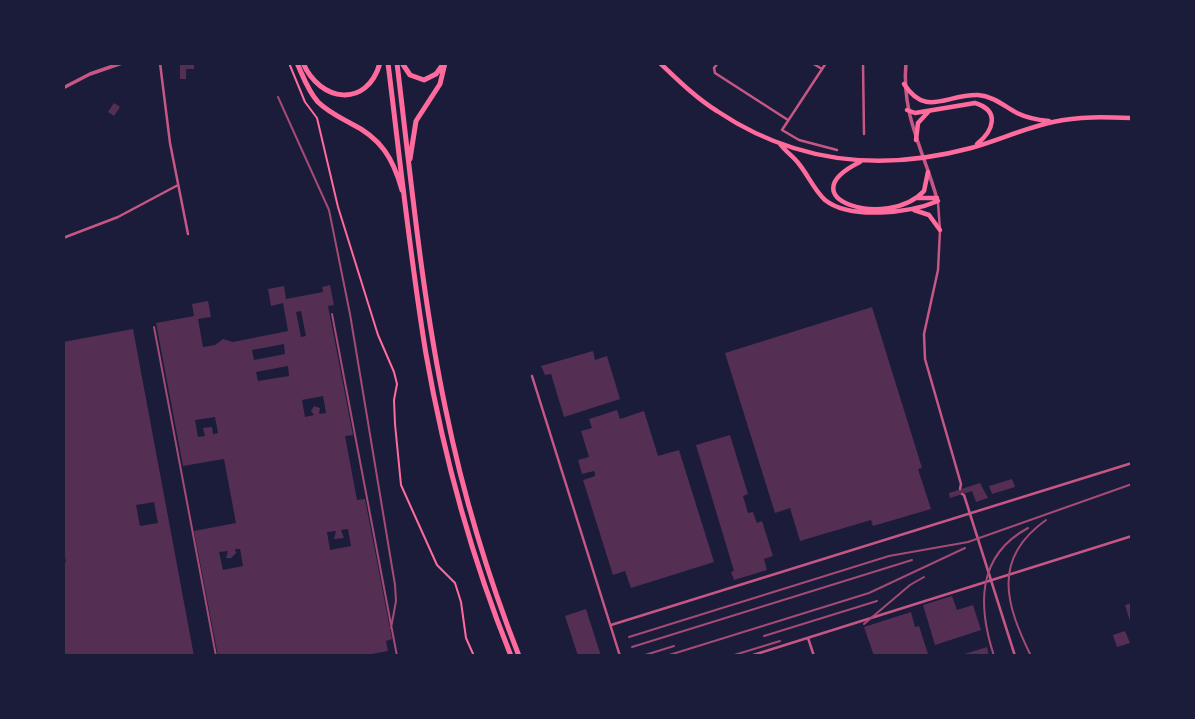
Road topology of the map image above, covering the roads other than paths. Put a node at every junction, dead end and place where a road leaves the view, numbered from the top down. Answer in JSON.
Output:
{"nodes":[{"id":1,"x":122,"y":63,"type":"edge"},
{"id":2,"x":160,"y":63,"type":"edge"},
{"id":3,"x":297,"y":63,"type":"edge"},
{"id":4,"x":303,"y":63,"type":"edge"},
{"id":5,"x":380,"y":63,"type":"edge"},
{"id":6,"x":388,"y":63,"type":"edge"},
{"id":7,"x":399,"y":63,"type":"edge"},
{"id":8,"x":445,"y":63,"type":"edge"},
{"id":9,"x":660,"y":63,"type":"edge"},
{"id":10,"x":718,"y":63,"type":"edge"},
{"id":11,"x":812,"y":63,"type":"edge"},
{"id":12,"x":826,"y":63,"type":"edge"},
{"id":13,"x":863,"y":63,"type":"edge"},
{"id":14,"x":906,"y":63,"type":"edge"},
{"id":15,"x":822,"y":69,"type":"junction"},
{"id":16,"x":904,"y":84,"type":"junction"},
{"id":17,"x":63,"y":88,"type":"edge"},
{"id":18,"x":924,"y":103,"type":"junction"},
{"id":19,"x":907,"y":110,"type":"junction"},
{"id":20,"x":929,"y":111,"type":"junction"},
{"id":21,"x":1132,"y":118,"type":"edge"},
{"id":22,"x":788,"y":120,"type":"junction"},
{"id":23,"x":1053,"y":122,"type":"junction"},
{"id":24,"x":864,"y":134,"type":"dead end"},
{"id":25,"x":916,"y":140,"type":"junction"},
{"id":26,"x":779,"y":144,"type":"junction"},
{"id":27,"x":973,"y":147,"type":"junction"},
{"id":28,"x":837,"y":150,"type":"dead end"},
{"id":29,"x":409,"y":162,"type":"junction"},
{"id":30,"x":861,"y":162,"type":"junction"},
{"id":31,"x":928,"y":172,"type":"junction"},
{"id":32,"x":178,"y":185,"type":"junction"},
{"id":33,"x":917,"y":198,"type":"junction"},
{"id":34,"x":937,"y":200,"type":"junction"},
{"id":35,"x":407,"y":209,"type":"junction"},
{"id":36,"x":913,"y":209,"type":"junction"},
{"id":37,"x":940,"y":230,"type":"junction"},
{"id":38,"x":188,"y":234,"type":"dead end"},
{"id":39,"x":63,"y":238,"type":"edge"},
{"id":40,"x":532,"y":376,"type":"dead end"},
{"id":41,"x":1132,"y":463,"type":"edge"},
{"id":42,"x":970,"y":514,"type":"junction"},
{"id":43,"x":1132,"y":536,"type":"edge"},
{"id":44,"x":991,"y":580,"type":"junction"},
{"id":45,"x":611,"y":625,"type":"junction"},
{"id":46,"x":808,"y":638,"type":"junction"},
{"id":47,"x":511,"y":656,"type":"edge"},
{"id":48,"x":519,"y":656,"type":"edge"},
{"id":49,"x":620,"y":656,"type":"edge"},
{"id":50,"x":750,"y":656,"type":"edge"},
{"id":51,"x":814,"y":656,"type":"edge"},
{"id":52,"x":1014,"y":656,"type":"edge"}],
"edges":[{"from":1,"to":17,"type":"street"},
{"from":2,"to":32,"type":"street"},
{"from":3,"to":35,"type":"highway"},
{"from":4,"to":5,"type":"highway"},
{"from":6,"to":35,"type":"highway"},
{"from":7,"to":8,"type":"highway"},
{"from":7,"to":29,"type":"highway"},
{"from":8,"to":29,"type":"highway"},
{"from":9,"to":26,"type":"main road"},
{"from":10,"to":22,"type":"street"},
{"from":11,"to":15,"type":"street"},
{"from":12,"to":15,"type":"street"},
{"from":13,"to":24,"type":"street"},
{"from":14,"to":16,"type":"street"},
{"from":15,"to":22,"type":"street"},
{"from":16,"to":18,"type":"main road"},
{"from":16,"to":19,"type":"street"},
{"from":18,"to":19,"type":"main road"},
{"from":18,"to":23,"type":"main road"},
{"from":19,"to":20,"type":"main road"},
{"from":19,"to":25,"type":"street"},
{"from":20,"to":25,"type":"main road"},
{"from":20,"to":27,"type":"main road"},
{"from":21,"to":23,"type":"main road"},
{"from":22,"to":28,"type":"street"},
{"from":23,"to":27,"type":"main road"},
{"from":25,"to":31,"type":"street"},
{"from":26,"to":30,"type":"main road"},
{"from":26,"to":36,"type":"main road"},
{"from":27,"to":30,"type":"main road"},
{"from":29,"to":48,"type":"highway"},
{"from":30,"to":33,"type":"main road"},
{"from":31,"to":33,"type":"main road"},
{"from":31,"to":34,"type":"street"},
{"from":32,"to":38,"type":"street"},
{"from":32,"to":39,"type":"street"},
{"from":33,"to":34,"type":"main road"},
{"from":34,"to":36,"type":"main road"},
{"from":34,"to":37,"type":"street"},
{"from":35,"to":47,"type":"highway"},
{"from":36,"to":37,"type":"main road"},
{"from":37,"to":42,"type":"street"},
{"from":40,"to":45,"type":"street"},
{"from":41,"to":42,"type":"street"},
{"from":42,"to":44,"type":"street"},
{"from":42,"to":45,"type":"street"},
{"from":43,"to":44,"type":"street"},
{"from":44,"to":46,"type":"street"},
{"from":44,"to":52,"type":"street"},
{"from":45,"to":49,"type":"street"},
{"from":46,"to":50,"type":"street"},
{"from":46,"to":51,"type":"street"}]}
